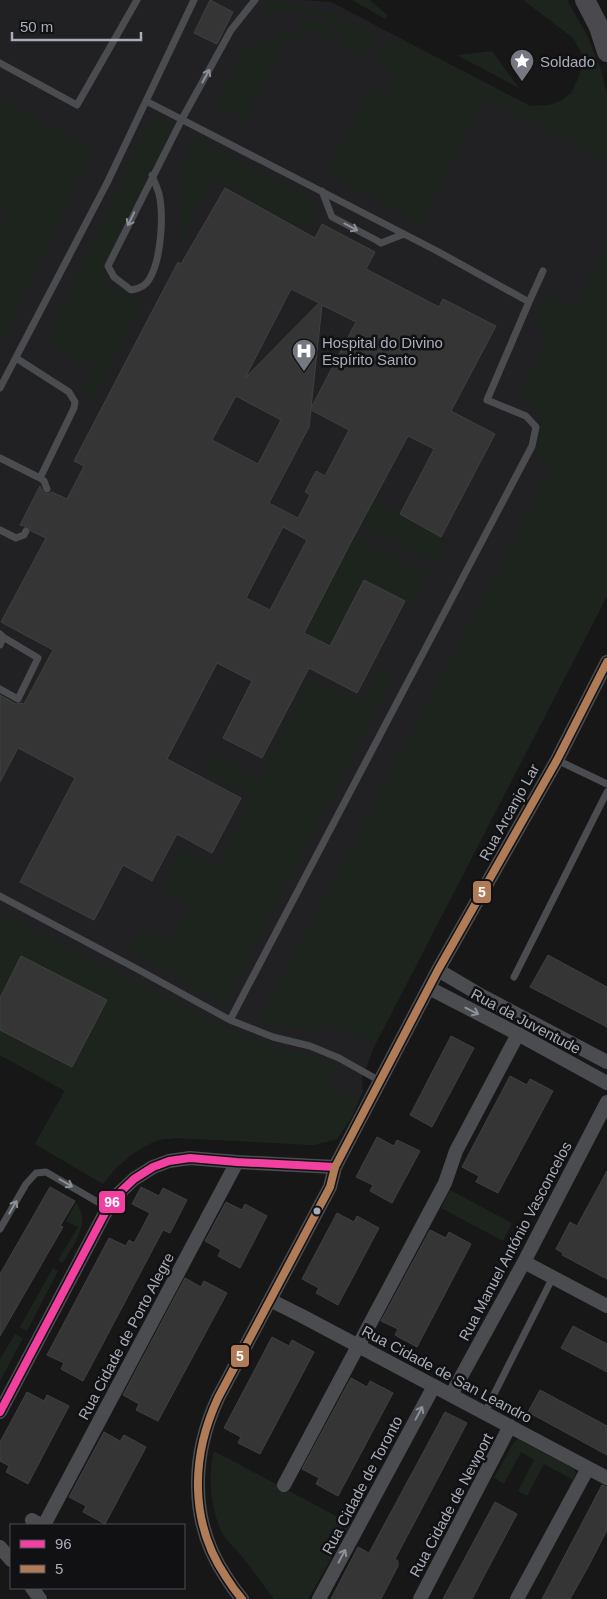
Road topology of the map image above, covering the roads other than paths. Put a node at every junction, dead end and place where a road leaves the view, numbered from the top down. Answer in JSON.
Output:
{"nodes":[{"id":1,"x":137,"y":0,"type":"edge"},
{"id":2,"x":194,"y":0,"type":"edge"},
{"id":3,"x":255,"y":0,"type":"edge"},
{"id":4,"x":585,"y":0,"type":"edge"},
{"id":5,"x":607,"y":52,"type":"edge"},
{"id":6,"x":0,"y":63,"type":"edge"},
{"id":7,"x":146,"y":101,"type":"junction"},
{"id":8,"x":182,"y":119,"type":"junction"},
{"id":9,"x":152,"y":175,"type":"junction"},
{"id":10,"x":322,"y":191,"type":"junction"},
{"id":11,"x":404,"y":234,"type":"junction"},
{"id":12,"x":543,"y":271,"type":"dead end"},
{"id":13,"x":529,"y":302,"type":"junction"},
{"id":14,"x":16,"y":358,"type":"junction"},
{"id":15,"x":0,"y":388,"type":"edge"},
{"id":16,"x":0,"y":458,"type":"edge"},
{"id":17,"x":40,"y":478,"type":"junction"},
{"id":18,"x":47,"y":489,"type":"dead end"},
{"id":19,"x":0,"y":530,"type":"edge"},
{"id":20,"x":26,"y":532,"type":"dead end"},
{"id":21,"x":2,"y":635,"type":"edge"},
{"id":22,"x":0,"y":644,"type":"edge"},
{"id":23,"x":607,"y":662,"type":"edge"},
{"id":24,"x":0,"y":690,"type":"edge"},
{"id":25,"x":557,"y":760,"type":"junction"},
{"id":26,"x":607,"y":784,"type":"edge"},
{"id":27,"x":607,"y":792,"type":"edge"},
{"id":28,"x":0,"y":896,"type":"edge"},
{"id":29,"x":438,"y":970,"type":"junction"},
{"id":30,"x":514,"y":977,"type":"dead end"},
{"id":31,"x":429,"y":988,"type":"junction"},
{"id":32,"x":230,"y":1020,"type":"junction"},
{"id":33,"x":518,"y":1034,"type":"junction"},
{"id":34,"x":607,"y":1062,"type":"edge"},
{"id":35,"x":380,"y":1081,"type":"junction"},
{"id":36,"x":607,"y":1082,"type":"edge"},
{"id":37,"x":607,"y":1102,"type":"edge"},
{"id":38,"x":237,"y":1162,"type":"junction"},
{"id":39,"x":335,"y":1168,"type":"junction"},
{"id":40,"x":108,"y":1208,"type":"junction"},
{"id":41,"x":0,"y":1229,"type":"edge"},
{"id":42,"x":524,"y":1262,"type":"junction"},
{"id":43,"x":553,"y":1277,"type":"junction"},
{"id":44,"x":270,"y":1300,"type":"junction"},
{"id":45,"x":607,"y":1306,"type":"edge"},
{"id":46,"x":357,"y":1345,"type":"junction"},
{"id":47,"x":434,"y":1386,"type":"junction"},
{"id":48,"x":451,"y":1395,"type":"junction"},
{"id":49,"x":0,"y":1412,"type":"edge"},
{"id":50,"x":485,"y":1412,"type":"junction"},
{"id":51,"x":510,"y":1426,"type":"junction"},
{"id":52,"x":588,"y":1468,"type":"junction"},
{"id":53,"x":607,"y":1478,"type":"edge"},
{"id":54,"x":284,"y":1485,"type":"dead end"},
{"id":55,"x":39,"y":1524,"type":"edge"},
{"id":56,"x":1,"y":1548,"type":"edge"},
{"id":57,"x":10,"y":1559,"type":"edge"},
{"id":58,"x":242,"y":1599,"type":"edge"},
{"id":59,"x":319,"y":1599,"type":"edge"},
{"id":60,"x":420,"y":1599,"type":"edge"},
{"id":61,"x":517,"y":1599,"type":"edge"}],
"edges":[{"from":1,"to":6,"type":"lane"},
{"from":2,"to":7,"type":"lane"},
{"from":8,"to":3,"type":"lane","one_way":true},
{"from":4,"to":5,"type":"main road"},
{"from":7,"to":8,"type":"lane"},
{"from":7,"to":14,"type":"lane"},
{"from":8,"to":9,"type":"lane"},
{"from":8,"to":10,"type":"lane"},
{"from":9,"to":9,"type":"lane","one_way":true},
{"from":10,"to":11,"type":"lane"},
{"from":10,"to":11,"type":"lane","one_way":true},
{"from":11,"to":13,"type":"lane"},
{"from":12,"to":13,"type":"lane"},
{"from":13,"to":32,"type":"lane"},
{"from":14,"to":15,"type":"lane"},
{"from":14,"to":17,"type":"lane"},
{"from":16,"to":17,"type":"lane"},
{"from":17,"to":18,"type":"lane"},
{"from":19,"to":20,"type":"lane"},
{"from":21,"to":22,"type":"lane"},
{"from":21,"to":24,"type":"lane"},
{"from":23,"to":25,"type":"street","name":"Rua Arcanjo Lar"},
{"from":25,"to":26,"type":"lane"},
{"from":25,"to":29,"type":"street","name":"Rua Arcanjo Lar"},
{"from":27,"to":30,"type":"lane"},
{"from":28,"to":32,"type":"lane"},
{"from":29,"to":31,"type":"street","name":"Rua Arcanjo Lar"},
{"from":29,"to":34,"type":"street","name":"Rua da Juventude"},
{"from":31,"to":33,"type":"street","name":"Rua da Juventude","one_way":true},
{"from":31,"to":35,"type":"street","name":"Rua Arcanjo Lar"},
{"from":32,"to":35,"type":"lane"},
{"from":33,"to":36,"type":"street","name":"Rua da Juventude"},
{"from":33,"to":46,"type":"street"},
{"from":35,"to":39,"type":"street","name":"Rua Arcanjo Lar"},
{"from":37,"to":42,"type":"street","name":"Rua Manuel António Vasconcelos"},
{"from":38,"to":39,"type":"street"},
{"from":38,"to":40,"type":"street"},
{"from":38,"to":55,"type":"street","name":"Rua Cidade de Porto Alegre"},
{"from":39,"to":44,"type":"street","name":"Rua Arcanjo Lar"},
{"from":41,"to":40,"type":"lane","one_way":true},
{"from":40,"to":49,"type":"street"},
{"from":42,"to":43,"type":"street"},
{"from":42,"to":48,"type":"street","name":"Rua Manuel António Vasconcelos"},
{"from":43,"to":45,"type":"street"},
{"from":43,"to":50,"type":"lane"},
{"from":44,"to":46,"type":"street","name":"Rua Cidade de San Leandro"},
{"from":44,"to":58,"type":"street","name":"Rua Arcanjo Lar"},
{"from":46,"to":47,"type":"street","name":"Rua Cidade de San Leandro"},
{"from":46,"to":54,"type":"street"},
{"from":47,"to":48,"type":"street","name":"Rua Cidade de San Leandro"},
{"from":59,"to":47,"type":"street","name":"Rua Cidade de Toronto","one_way":true},
{"from":48,"to":50,"type":"street","name":"Rua Cidade de San Leandro"},
{"from":50,"to":51,"type":"street","name":"Rua Cidade de San Leandro"},
{"from":51,"to":52,"type":"street","name":"Rua Cidade de San Leandro"},
{"from":51,"to":60,"type":"street","name":"Rua Cidade de Newport"},
{"from":52,"to":53,"type":"street","name":"Rua Cidade de San Leandro"},
{"from":52,"to":61,"type":"street"},
{"from":56,"to":57,"type":"street"}]}
